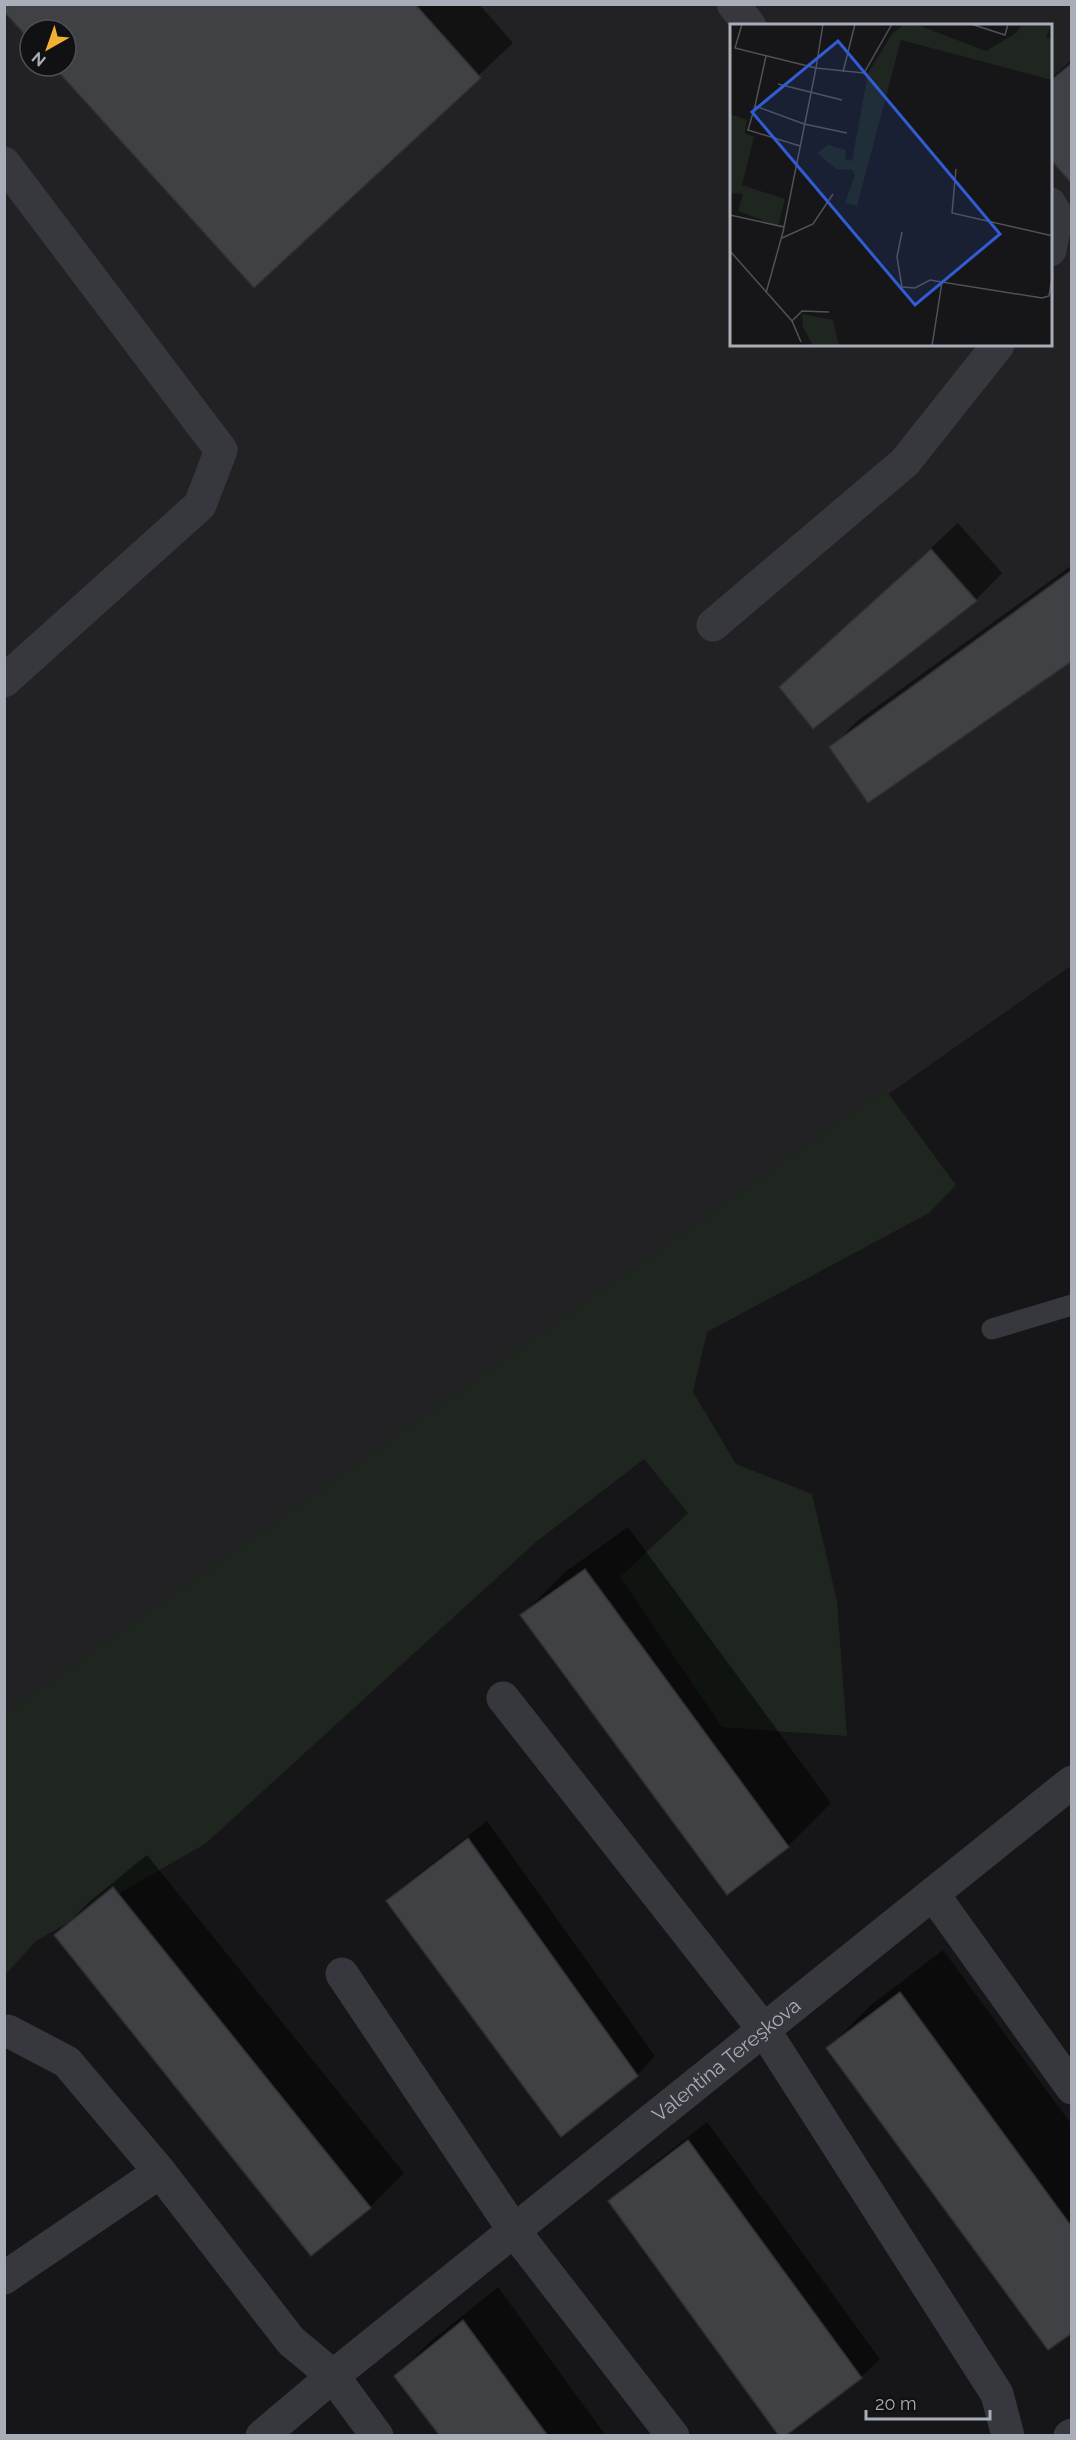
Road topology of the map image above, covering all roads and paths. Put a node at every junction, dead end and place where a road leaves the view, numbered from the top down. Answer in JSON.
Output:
{"nodes":[{"id":1,"x":733,"y":4,"type":"edge"},
{"id":2,"x":748,"y":24,"type":"edge"},
{"id":3,"x":4,"y":163,"type":"edge"},
{"id":4,"x":1052,"y":207,"type":"edge"},
{"id":5,"x":1052,"y":240,"type":"edge"},
{"id":6,"x":997,"y":346,"type":"edge"},
{"id":7,"x":713,"y":625,"type":"dead end"},
{"id":8,"x":4,"y":681,"type":"edge"},
{"id":9,"x":1071,"y":1305,"type":"edge"},
{"id":10,"x":992,"y":1329,"type":"dead end"},
{"id":11,"x":503,"y":1698,"type":"dead end"},
{"id":12,"x":1071,"y":1782,"type":"edge"},
{"id":13,"x":933,"y":1894,"type":"junction"},
{"id":14,"x":342,"y":1974,"type":"dead end"},
{"id":15,"x":764,"y":2030,"type":"junction"},
{"id":16,"x":4,"y":2032,"type":"edge"},
{"id":17,"x":1071,"y":2088,"type":"edge"},
{"id":18,"x":160,"y":2172,"type":"junction"},
{"id":19,"x":515,"y":2232,"type":"junction"},
{"id":20,"x":4,"y":2278,"type":"edge"},
{"id":21,"x":333,"y":2376,"type":"junction"},
{"id":22,"x":262,"y":2436,"type":"edge"},
{"id":23,"x":377,"y":2436,"type":"edge"},
{"id":24,"x":673,"y":2436,"type":"edge"},
{"id":25,"x":1008,"y":2436,"type":"edge"}],
"edges":[{"from":1,"to":2,"type":"street"},
{"from":3,"to":8,"type":"street"},
{"from":4,"to":5,"type":"street"},
{"from":6,"to":7,"type":"street"},
{"from":9,"to":10,"type":"lane"},
{"from":11,"to":15,"type":"street"},
{"from":12,"to":13,"type":"street","name":"Valentina Tereşkova"},
{"from":13,"to":15,"type":"street","name":"Valentina Tereşkova"},
{"from":13,"to":17,"type":"street"},
{"from":14,"to":19,"type":"street"},
{"from":15,"to":19,"type":"street","name":"Valentina Tereşkova"},
{"from":15,"to":25,"type":"street"},
{"from":16,"to":18,"type":"street"},
{"from":18,"to":20,"type":"street"},
{"from":18,"to":21,"type":"street"},
{"from":19,"to":21,"type":"street","name":"Valentina Tereşkova"},
{"from":19,"to":24,"type":"street"},
{"from":21,"to":22,"type":"street","name":"Valentina Tereşkova"},
{"from":21,"to":23,"type":"street"}]}
